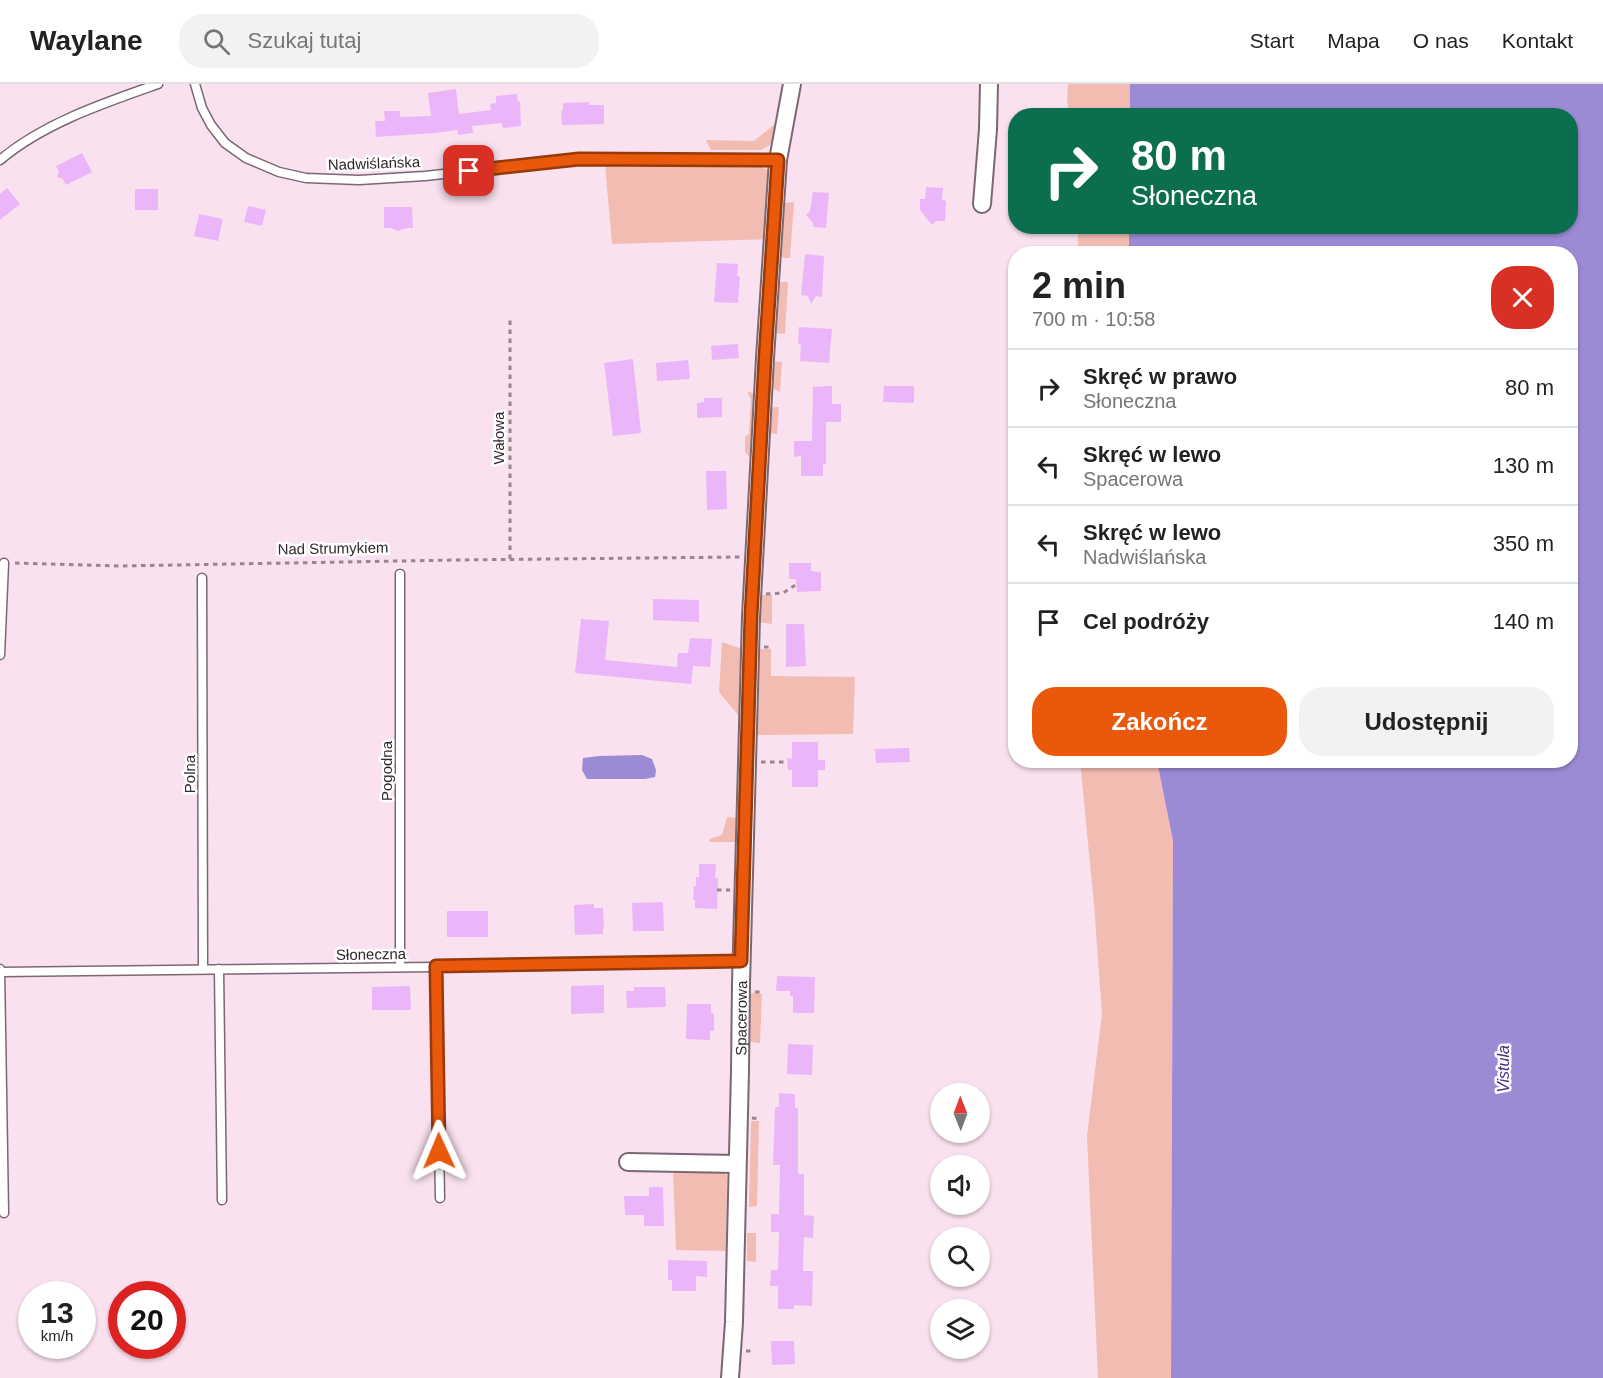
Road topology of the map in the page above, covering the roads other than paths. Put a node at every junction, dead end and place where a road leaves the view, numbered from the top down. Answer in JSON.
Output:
{"nodes":[{"id":1,"x":158,"y":84,"type":"edge"},
{"id":2,"x":195,"y":84,"type":"edge"},
{"id":3,"x":792,"y":84,"type":"edge"},
{"id":4,"x":989,"y":84,"type":"edge"},
{"id":5,"x":0,"y":160,"type":"edge"},
{"id":6,"x":778,"y":160,"type":"junction"},
{"id":7,"x":982,"y":204,"type":"dead end"},
{"id":8,"x":4,"y":562,"type":"road end"},
{"id":9,"x":400,"y":574,"type":"dead end"},
{"id":10,"x":202,"y":578,"type":"dead end"},
{"id":11,"x":0,"y":655,"type":"edge"},
{"id":12,"x":741,"y":961,"type":"junction"},
{"id":13,"x":436,"y":966,"type":"junction"},
{"id":14,"x":400,"y":967,"type":"junction"},
{"id":15,"x":202,"y":969,"type":"junction"},
{"id":16,"x":219,"y":969,"type":"junction"},
{"id":17,"x":0,"y":970,"type":"edge"},
{"id":18,"x":628,"y":1162,"type":"dead end"},
{"id":19,"x":737,"y":1164,"type":"junction"},
{"id":20,"x":440,"y":1198,"type":"dead end"},
{"id":21,"x":222,"y":1200,"type":"dead end"},
{"id":22,"x":4,"y":1213,"type":"dead end"},
{"id":23,"x":730,"y":1378,"type":"edge"}],
"edges":[{"from":1,"to":5,"type":"lane"},
{"from":2,"to":6,"type":"lane","name":"Nadwiślańska"},
{"from":3,"to":6,"type":"street","name":"Spacerowa"},
{"from":4,"to":7,"type":"street"},
{"from":6,"to":12,"type":"street","name":"Spacerowa"},
{"from":8,"to":11,"type":"lane"},
{"from":9,"to":14,"type":"lane","name":"Pogodna"},
{"from":10,"to":15,"type":"lane","name":"Polna"},
{"from":12,"to":13,"type":"lane","name":"Słoneczna"},
{"from":12,"to":19,"type":"street","name":"Spacerowa"},
{"from":13,"to":14,"type":"lane","name":"Słoneczna"},
{"from":13,"to":20,"type":"lane"},
{"from":14,"to":16,"type":"lane","name":"Słoneczna"},
{"from":15,"to":16,"type":"lane","name":"Słoneczna"},
{"from":15,"to":17,"type":"lane","name":"Słoneczna"},
{"from":16,"to":21,"type":"lane"},
{"from":17,"to":22,"type":"lane"},
{"from":18,"to":19,"type":"street"},
{"from":19,"to":23,"type":"street","name":"Spacerowa"}]}
